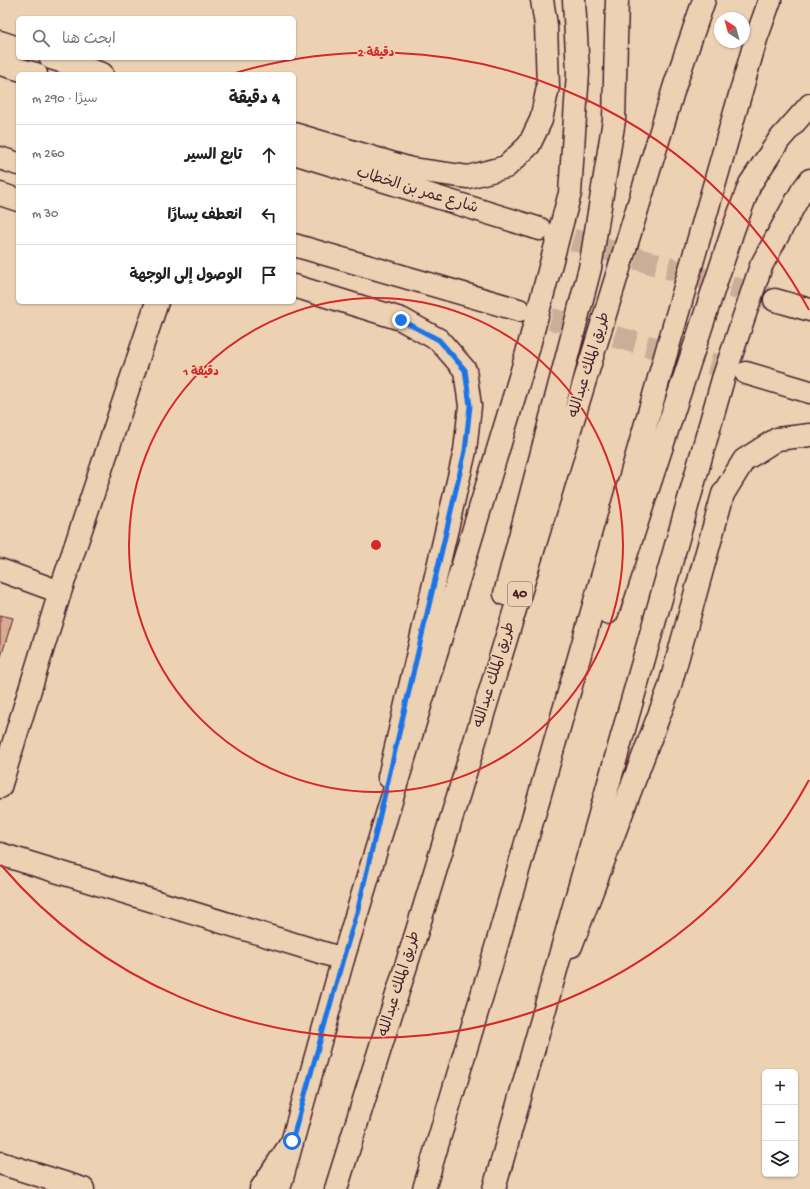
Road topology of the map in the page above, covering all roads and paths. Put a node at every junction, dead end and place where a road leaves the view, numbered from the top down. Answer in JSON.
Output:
{"nodes":[{"id":1,"x":542,"y":0,"type":"edge"},
{"id":2,"x":574,"y":0,"type":"edge"},
{"id":3,"x":617,"y":0,"type":"edge"},
{"id":4,"x":704,"y":0,"type":"edge"},
{"id":5,"x":770,"y":0,"type":"edge"},
{"id":6,"x":0,"y":42,"type":"edge"},
{"id":7,"x":16,"y":47,"type":"edge"},
{"id":8,"x":57,"y":60,"type":"edge"},
{"id":9,"x":0,"y":64,"type":"edge"},
{"id":10,"x":29,"y":72,"type":"edge"},
{"id":11,"x":96,"y":72,"type":"edge"},
{"id":12,"x":810,"y":105,"type":"edge"},
{"id":13,"x":296,"y":135,"type":"edge"},
{"id":14,"x":296,"y":154,"type":"edge"},
{"id":15,"x":0,"y":158,"type":"edge"},
{"id":16,"x":16,"y":163,"type":"edge"},
{"id":17,"x":810,"y":180,"type":"edge"},
{"id":18,"x":0,"y":194,"type":"edge"},
{"id":19,"x":16,"y":199,"type":"edge"},
{"id":20,"x":540,"y":230,"type":"tunnel mouth"},
{"id":21,"x":296,"y":246,"type":"edge"},
{"id":22,"x":296,"y":287,"type":"edge"},
{"id":23,"x":775,"y":300,"type":"tunnel mouth"},
{"id":24,"x":156,"y":304,"type":"edge"},
{"id":25,"x":519,"y":310,"type":"tunnel mouth"},
{"id":26,"x":810,"y":310,"type":"edge"},
{"id":27,"x":746,"y":373,"type":"tunnel mouth"},
{"id":28,"x":810,"y":392,"type":"edge"},
{"id":29,"x":810,"y":435,"type":"edge"},
{"id":30,"x":0,"y":570,"type":"edge"},
{"id":31,"x":60,"y":592,"type":"junction"},
{"id":32,"x":0,"y":787,"type":"edge"},
{"id":33,"x":0,"y":854,"type":"edge"},
{"id":34,"x":358,"y":909,"type":"junction"},
{"id":35,"x":416,"y":934,"type":"junction"},
{"id":36,"x":343,"y":959,"type":"junction"},
{"id":37,"x":491,"y":966,"type":"junction"},
{"id":38,"x":536,"y":1039,"type":"junction"},
{"id":39,"x":292,"y":1141,"type":"junction"},
{"id":40,"x":0,"y":1164,"type":"edge"},
{"id":41,"x":83,"y":1189,"type":"edge"},
{"id":42,"x":261,"y":1189,"type":"edge"},
{"id":43,"x":279,"y":1189,"type":"edge"},
{"id":44,"x":336,"y":1189,"type":"edge"},
{"id":45,"x":424,"y":1189,"type":"edge"},
{"id":46,"x":494,"y":1189,"type":"edge"}],
"edges":[{"from":1,"to":13,"type":"main road"},
{"from":2,"to":34,"type":"main road"},
{"from":3,"to":35,"type":"main road"},
{"from":4,"to":35,"type":"main road","name":"طريق الملك عبدالله","number":"40"},
{"from":5,"to":37,"type":"main road"},
{"from":6,"to":7,"type":"main road"},
{"from":8,"to":11,"type":"main road"},
{"from":9,"to":10,"type":"main road"},
{"from":12,"to":37,"type":"main road"},
{"from":14,"to":20,"type":"main road","name":"شارع عمر بن الخطاب"},
{"from":15,"to":16,"type":"main road"},
{"from":17,"to":38,"type":"main road"},
{"from":18,"to":19,"type":"main road"},
{"from":21,"to":25,"type":"main road"},
{"from":22,"to":34,"type":"main road"},
{"from":23,"to":26,"type":"main road"},
{"from":24,"to":31,"type":"main road"},
{"from":27,"to":28,"type":"main road"},
{"from":29,"to":38,"type":"main road"},
{"from":30,"to":31,"type":"main road"},
{"from":31,"to":32,"type":"main road"},
{"from":33,"to":36,"type":"main road"},
{"from":34,"to":36,"type":"main road"},
{"from":35,"to":44,"type":"main road","name":"طريق الملك عبدالله","number":"40"},
{"from":36,"to":39,"type":"main road"},
{"from":37,"to":45,"type":"main road"},
{"from":38,"to":46,"type":"main road"},
{"from":39,"to":42,"type":"main road"},
{"from":39,"to":43,"type":"main road"},
{"from":40,"to":41,"type":"main road"}]}
